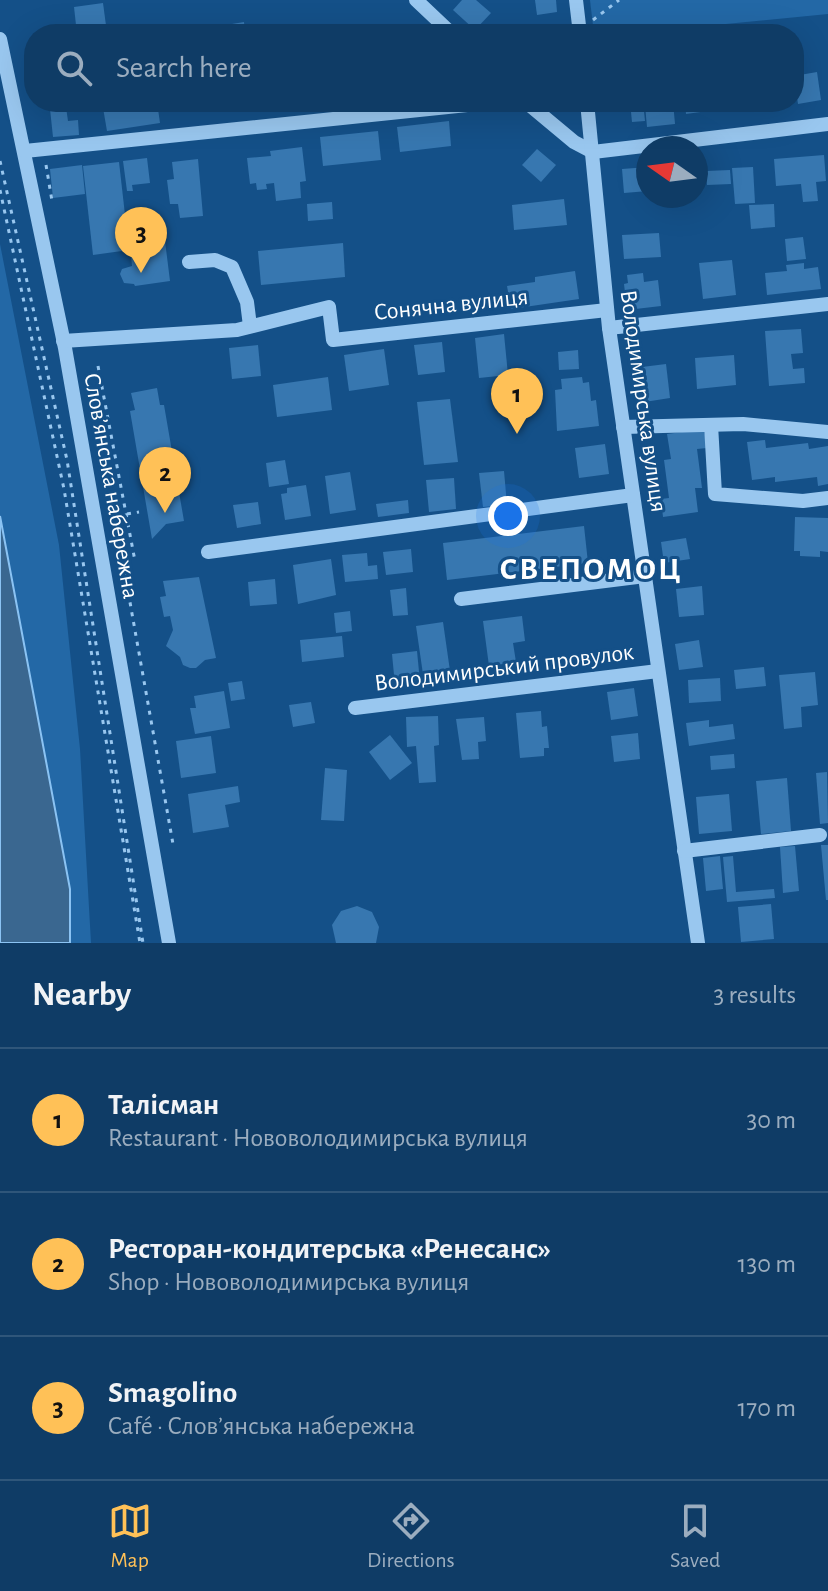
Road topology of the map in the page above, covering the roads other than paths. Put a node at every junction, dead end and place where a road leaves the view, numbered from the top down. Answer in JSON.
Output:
{"nodes":[{"id":1,"x":416,"y":0,"type":"edge"},
{"id":2,"x":576,"y":0,"type":"edge"},
{"id":3,"x":441,"y":24,"type":"edge"},
{"id":4,"x":579,"y":24,"type":"edge"},
{"id":5,"x":0,"y":39,"type":"edge"},
{"id":6,"x":400,"y":112,"type":"edge"},
{"id":7,"x":538,"y":112,"type":"edge"},
{"id":8,"x":588,"y":112,"type":"edge"},
{"id":9,"x":828,"y":124,"type":"edge"},
{"id":10,"x":25,"y":151,"type":"junction"},
{"id":11,"x":593,"y":152,"type":"junction"},
{"id":12,"x":189,"y":262,"type":"dead end"},
{"id":13,"x":828,"y":304,"type":"edge"},
{"id":14,"x":607,"y":310,"type":"junction"},
{"id":15,"x":250,"y":326,"type":"junction"},
{"id":16,"x":609,"y":328,"type":"junction"},
{"id":17,"x":63,"y":341,"type":"junction"},
{"id":18,"x":711,"y":425,"type":"junction"},
{"id":19,"x":623,"y":427,"type":"junction"},
{"id":20,"x":828,"y":432,"type":"edge"},
{"id":21,"x":633,"y":495,"type":"junction"},
{"id":22,"x":828,"y":498,"type":"edge"},
{"id":23,"x":208,"y":552,"type":"dead end"},
{"id":24,"x":645,"y":576,"type":"junction"},
{"id":25,"x":461,"y":599,"type":"dead end"},
{"id":26,"x":658,"y":671,"type":"junction"},
{"id":27,"x":355,"y":708,"type":"dead end"},
{"id":28,"x":820,"y":835,"type":"dead end"},
{"id":29,"x":684,"y":851,"type":"junction"},
{"id":30,"x":169,"y":943,"type":"edge"},
{"id":31,"x":698,"y":943,"type":"edge"}],
"edges":[{"from":1,"to":3,"type":"street"},
{"from":2,"to":4,"type":"street"},
{"from":5,"to":10,"type":"street","name":"Словʼянська набережна"},
{"from":6,"to":10,"type":"street"},
{"from":7,"to":11,"type":"street"},
{"from":8,"to":11,"type":"street","name":"Володимирська вулиця"},
{"from":9,"to":11,"type":"street"},
{"from":10,"to":17,"type":"street","name":"Словʼянська набережна"},
{"from":11,"to":14,"type":"street","name":"Володимирська вулиця"},
{"from":12,"to":15,"type":"street"},
{"from":13,"to":16,"type":"street"},
{"from":14,"to":15,"type":"street","name":"Сонячна вулиця"},
{"from":14,"to":16,"type":"street","name":"Володимирська вулиця"},
{"from":15,"to":17,"type":"street"},
{"from":16,"to":19,"type":"street","name":"Володимирська вулиця"},
{"from":17,"to":30,"type":"street","name":"Словʼянська набережна"},
{"from":18,"to":19,"type":"street"},
{"from":18,"to":20,"type":"street"},
{"from":18,"to":22,"type":"street"},
{"from":19,"to":21,"type":"street","name":"Володимирська вулиця"},
{"from":21,"to":23,"type":"street"},
{"from":21,"to":24,"type":"street","name":"Володимирська вулиця"},
{"from":24,"to":25,"type":"street"},
{"from":24,"to":26,"type":"street","name":"Володимирська вулиця"},
{"from":26,"to":27,"type":"street","name":"Володимирський провулок"},
{"from":26,"to":29,"type":"street","name":"Володимирська вулиця"},
{"from":28,"to":29,"type":"street"},
{"from":29,"to":31,"type":"street","name":"Володимирська вулиця"}]}
